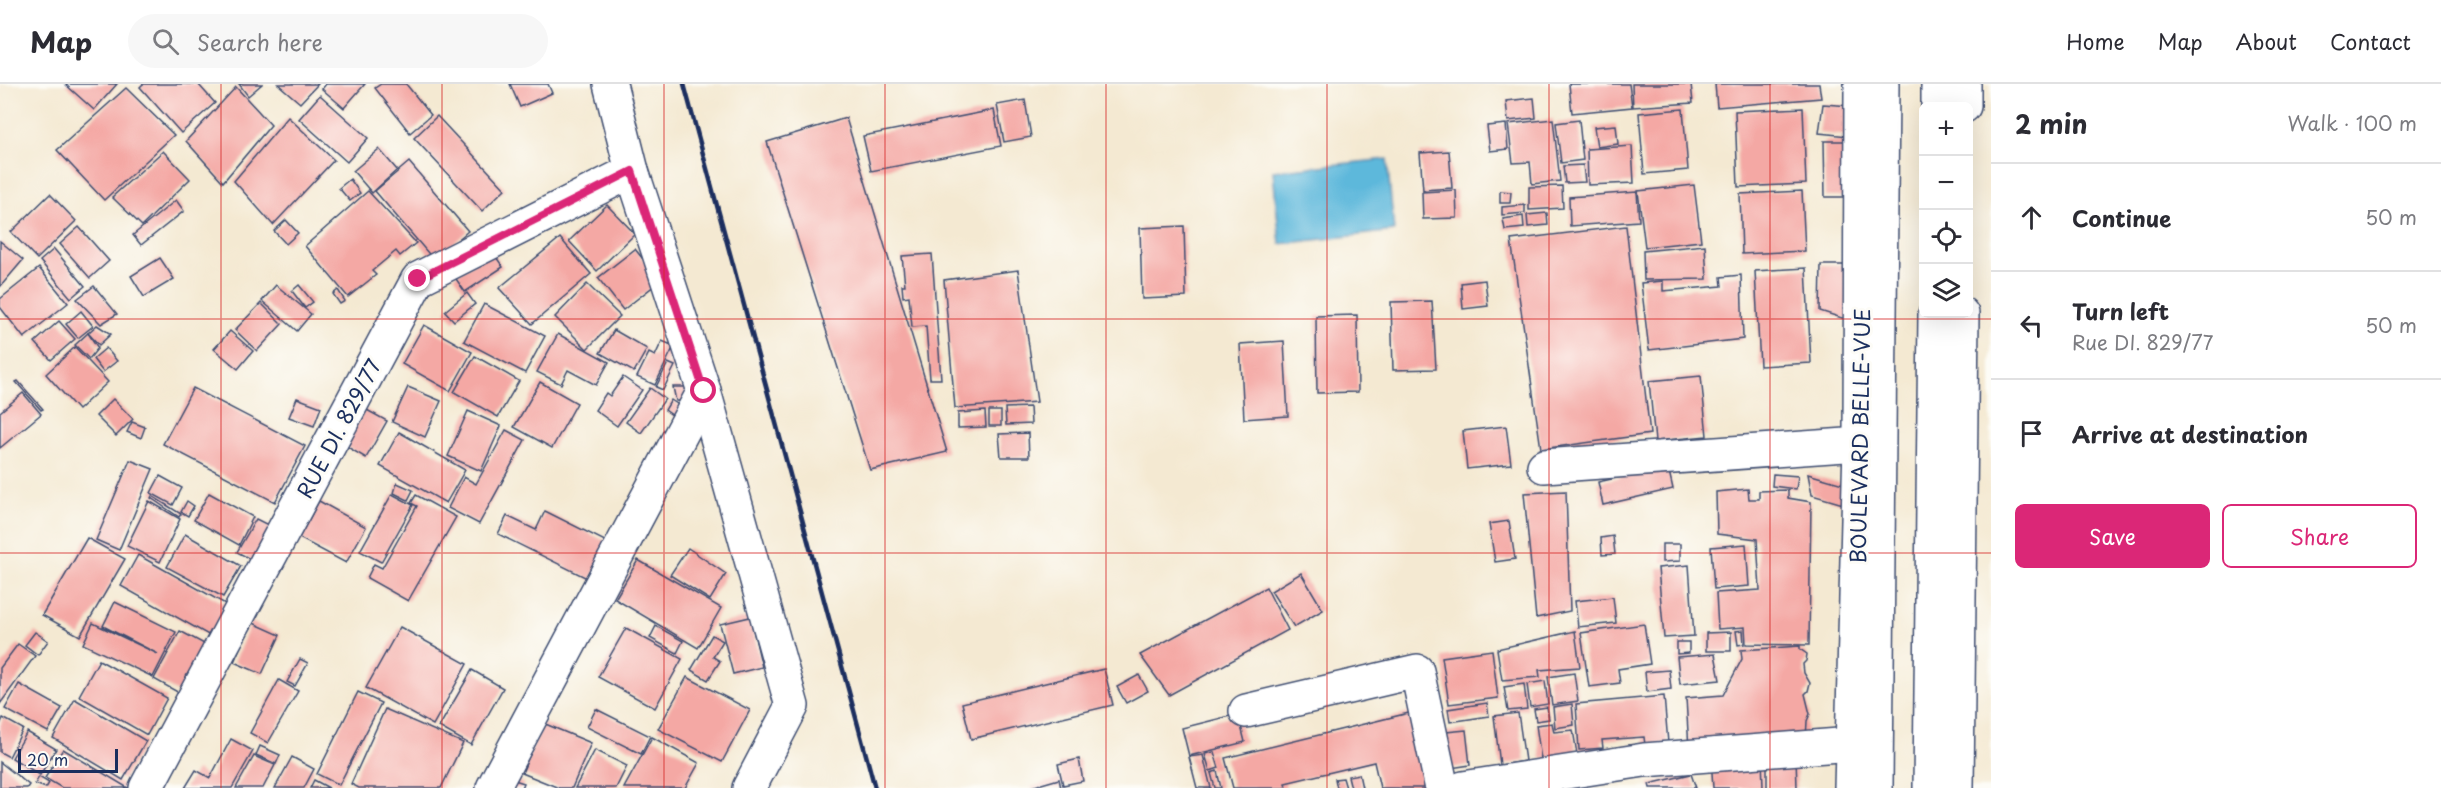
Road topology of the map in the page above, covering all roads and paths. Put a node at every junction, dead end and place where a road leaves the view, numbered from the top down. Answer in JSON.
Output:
{"nodes":[{"id":1,"x":610,"y":84,"type":"edge"},
{"id":2,"x":1861,"y":84,"type":"edge"},
{"id":3,"x":1882,"y":84,"type":"edge"},
{"id":4,"x":1938,"y":84,"type":"edge"},
{"id":5,"x":1964,"y":84,"type":"edge"},
{"id":6,"x":1938,"y":102,"type":"edge"},
{"id":7,"x":1964,"y":102,"type":"edge"},
{"id":8,"x":632,"y":171,"type":"junction"},
{"id":9,"x":1935,"y":318,"type":"edge"},
{"id":10,"x":1962,"y":318,"type":"edge"},
{"id":11,"x":704,"y":391,"type":"junction"},
{"id":12,"x":1860,"y":444,"type":"junction"},
{"id":13,"x":1544,"y":466,"type":"dead end"},
{"id":14,"x":1246,"y":711,"type":"dead end"},
{"id":15,"x":1852,"y":744,"type":"junction"},
{"id":16,"x":146,"y":788,"type":"edge"},
{"id":17,"x":492,"y":788,"type":"edge"},
{"id":18,"x":749,"y":788,"type":"edge"},
{"id":19,"x":1446,"y":788,"type":"edge"},
{"id":20,"x":1462,"y":788,"type":"edge"},
{"id":21,"x":1851,"y":788,"type":"edge"},
{"id":22,"x":1876,"y":788,"type":"edge"},
{"id":23,"x":1929,"y":788,"type":"edge"},
{"id":24,"x":1957,"y":788,"type":"edge"}],
"edges":[{"from":1,"to":8,"type":"street"},
{"from":2,"to":12,"type":"street","name":"BOULEVARD BELLE-VUE"},
{"from":3,"to":22,"type":"street","name":"BOULEVARD BELLE-VUE"},
{"from":4,"to":6,"type":"street"},
{"from":5,"to":7,"type":"street"},
{"from":8,"to":11,"type":"street"},
{"from":8,"to":16,"type":"street","name":"RUE DI. 829/77"},
{"from":9,"to":23,"type":"street"},
{"from":10,"to":24,"type":"street"},
{"from":11,"to":17,"type":"street"},
{"from":11,"to":18,"type":"street"},
{"from":12,"to":13,"type":"street"},
{"from":12,"to":15,"type":"street","name":"BOULEVARD BELLE-VUE"},
{"from":14,"to":19,"type":"street"},
{"from":15,"to":20,"type":"street"},
{"from":15,"to":21,"type":"street","name":"BOULEVARD BELLE-VUE"}]}
